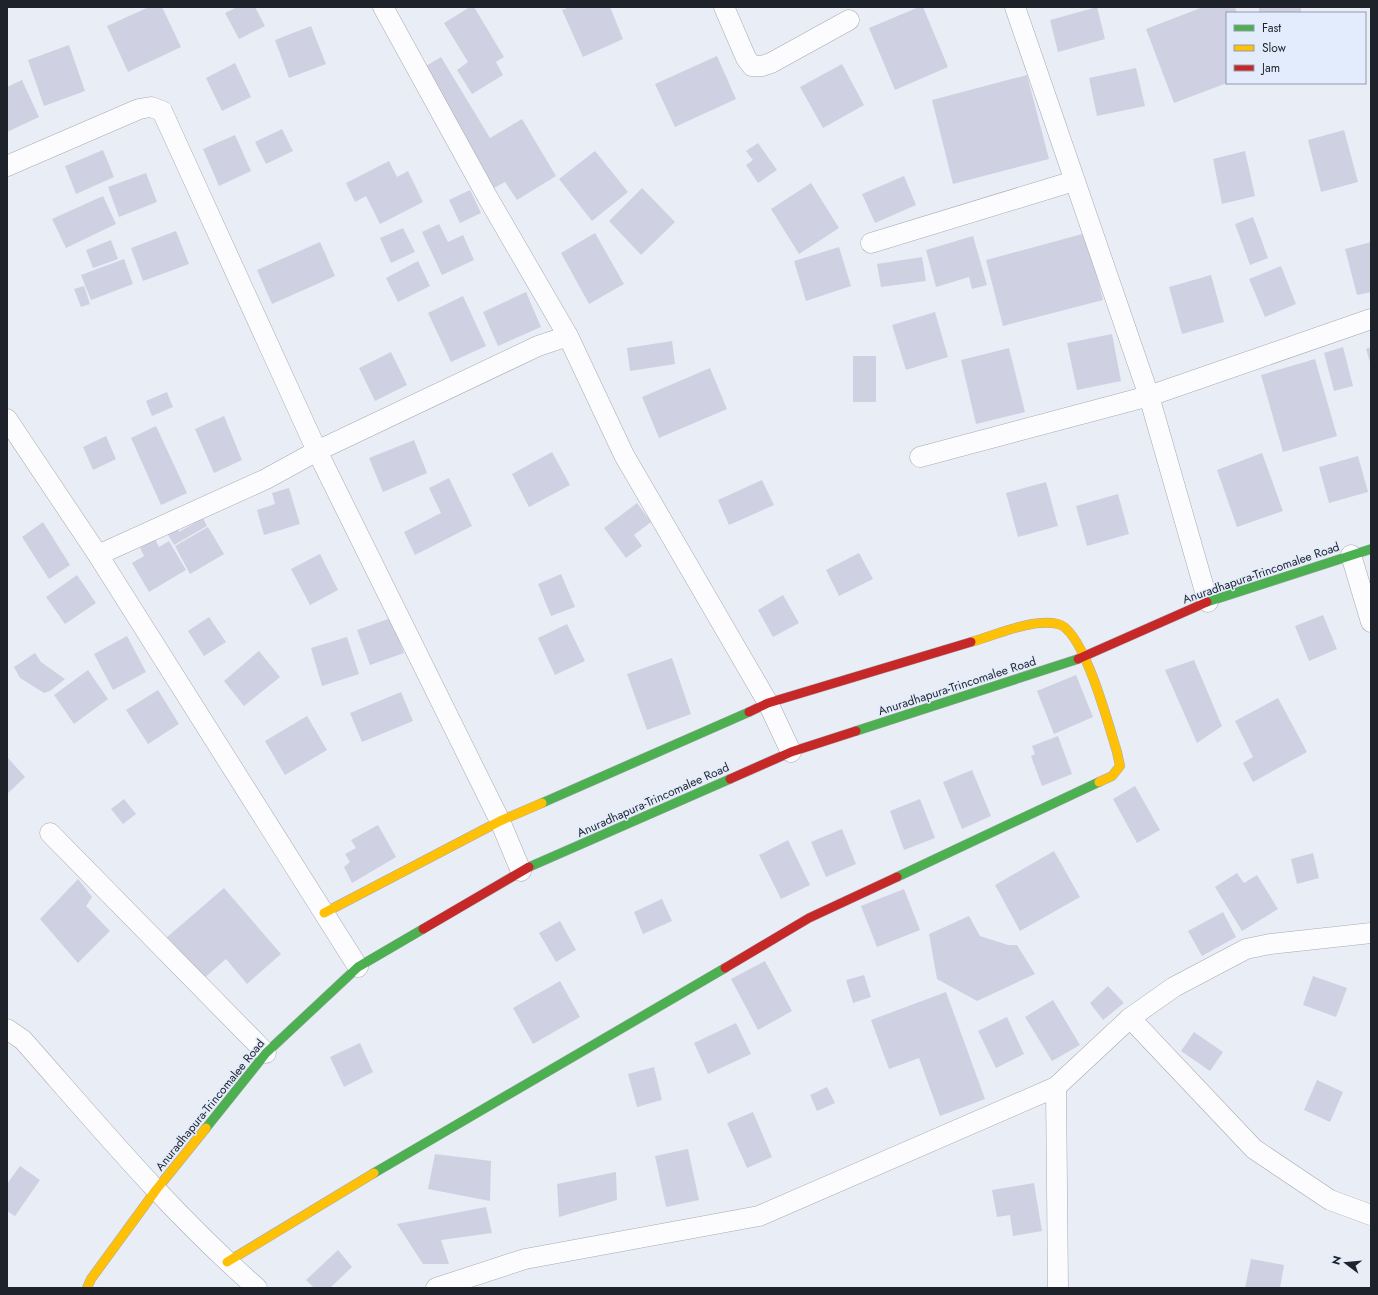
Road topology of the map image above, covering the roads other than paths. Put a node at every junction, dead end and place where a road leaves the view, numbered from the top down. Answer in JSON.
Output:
{"nodes":[{"id":1,"x":383,"y":7,"type":"edge"},
{"id":2,"x":724,"y":7,"type":"edge"},
{"id":3,"x":1015,"y":7,"type":"edge"},
{"id":4,"x":849,"y":20,"type":"dead end"},
{"id":5,"x":7,"y":166,"type":"edge"},
{"id":6,"x":1074,"y":181,"type":"junction"},
{"id":7,"x":871,"y":243,"type":"dead end"},
{"id":8,"x":1371,"y":319,"type":"edge"},
{"id":9,"x":568,"y":336,"type":"junction"},
{"id":10,"x":1149,"y":396,"type":"junction"},
{"id":11,"x":7,"y":420,"type":"edge"},
{"id":12,"x":317,"y":451,"type":"junction"},
{"id":13,"x":920,"y":457,"type":"dead end"},
{"id":14,"x":1371,"y":549,"type":"edge"},
{"id":15,"x":98,"y":555,"type":"junction"},
{"id":16,"x":1351,"y":555,"type":"junction"},
{"id":17,"x":1208,"y":602,"type":"junction"},
{"id":18,"x":1371,"y":622,"type":"edge"},
{"id":19,"x":1085,"y":657,"type":"junction"},
{"id":20,"x":768,"y":703,"type":"junction"},
{"id":21,"x":791,"y":752,"type":"junction"},
{"id":22,"x":500,"y":821,"type":"junction"},
{"id":23,"x":50,"y":833,"type":"dead end"},
{"id":24,"x":521,"y":871,"type":"junction"},
{"id":25,"x":324,"y":913,"type":"junction"},
{"id":26,"x":1371,"y":933,"type":"edge"},
{"id":27,"x":358,"y":967,"type":"junction"},
{"id":28,"x":1130,"y":1018,"type":"junction"},
{"id":29,"x":7,"y":1029,"type":"edge"},
{"id":30,"x":266,"y":1053,"type":"junction"},
{"id":31,"x":1056,"y":1087,"type":"junction"},
{"id":32,"x":156,"y":1190,"type":"junction"},
{"id":33,"x":1371,"y":1215,"type":"edge"},
{"id":34,"x":227,"y":1262,"type":"junction"},
{"id":35,"x":87,"y":1288,"type":"edge"},
{"id":36,"x":257,"y":1288,"type":"edge"},
{"id":37,"x":436,"y":1288,"type":"edge"},
{"id":38,"x":1058,"y":1288,"type":"edge"}],
"edges":[{"from":1,"to":9,"type":"street"},
{"from":2,"to":4,"type":"street"},
{"from":3,"to":6,"type":"street"},
{"from":5,"to":12,"type":"street"},
{"from":6,"to":7,"type":"street"},
{"from":6,"to":10,"type":"street"},
{"from":8,"to":10,"type":"street"},
{"from":9,"to":12,"type":"street"},
{"from":9,"to":20,"type":"street"},
{"from":10,"to":13,"type":"street"},
{"from":10,"to":17,"type":"street"},
{"from":11,"to":15,"type":"street"},
{"from":12,"to":15,"type":"street"},
{"from":12,"to":22,"type":"street"},
{"from":14,"to":16,"type":"main road","name":"Anuradhapura-Trincomalee Road"},
{"from":15,"to":25,"type":"street"},
{"from":16,"to":17,"type":"main road","name":"Anuradhapura-Trincomalee Road"},
{"from":16,"to":18,"type":"street"},
{"from":17,"to":19,"type":"main road","name":"Anuradhapura-Trincomalee Road"},
{"from":19,"to":20,"type":"main road"},
{"from":19,"to":21,"type":"main road","name":"Anuradhapura-Trincomalee Road"},
{"from":19,"to":34,"type":"main road"},
{"from":20,"to":21,"type":"street"},
{"from":20,"to":22,"type":"main road"},
{"from":21,"to":24,"type":"main road","name":"Anuradhapura-Trincomalee Road"},
{"from":22,"to":24,"type":"street"},
{"from":22,"to":25,"type":"main road"},
{"from":23,"to":30,"type":"street"},
{"from":24,"to":27,"type":"main road","name":"Anuradhapura-Trincomalee Road"},
{"from":25,"to":27,"type":"street"},
{"from":26,"to":28,"type":"street"},
{"from":27,"to":30,"type":"main road","name":"Anuradhapura-Trincomalee Road"},
{"from":28,"to":31,"type":"street"},
{"from":28,"to":33,"type":"street"},
{"from":29,"to":32,"type":"street"},
{"from":30,"to":32,"type":"main road","name":"Anuradhapura-Trincomalee Road"},
{"from":31,"to":37,"type":"street"},
{"from":31,"to":38,"type":"street"},
{"from":32,"to":34,"type":"street"},
{"from":32,"to":35,"type":"main road","name":"Anuradhapura-Trincomalee Road"},
{"from":34,"to":36,"type":"street"}]}
